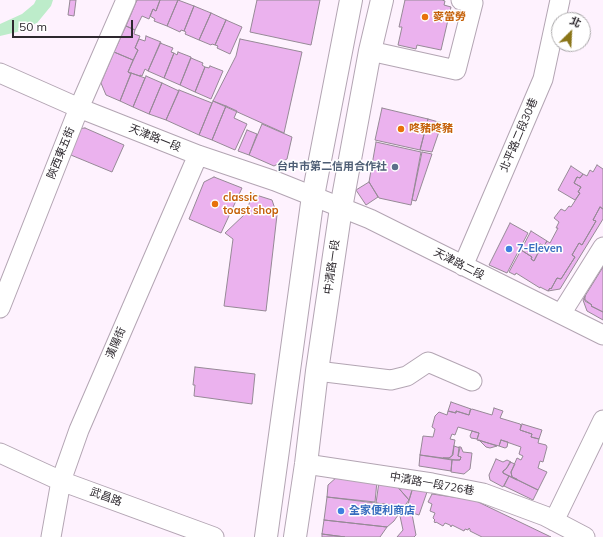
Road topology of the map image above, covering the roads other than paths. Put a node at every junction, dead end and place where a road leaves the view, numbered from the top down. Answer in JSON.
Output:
{"nodes":[{"id":1,"x":126,"y":0,"type":"edge"},
{"id":2,"x":351,"y":0,"type":"edge"},
{"id":3,"x":382,"y":0,"type":"edge"},
{"id":4,"x":461,"y":0,"type":"edge"},
{"id":5,"x":560,"y":0,"type":"edge"},
{"id":6,"x":370,"y":51,"type":"junction"},
{"id":7,"x":0,"y":73,"type":"edge"},
{"id":8,"x":79,"y":108,"type":"junction"},
{"id":9,"x":198,"y":155,"type":"junction"},
{"id":10,"x":313,"y":196,"type":"junction"},
{"id":11,"x":341,"y":208,"type":"junction"},
{"id":12,"x":603,"y":247,"type":"edge"},
{"id":13,"x":463,"y":266,"type":"junction"},
{"id":14,"x":0,"y":308,"type":"edge"},
{"id":15,"x":561,"y":314,"type":"junction"},
{"id":16,"x":603,"y":335,"type":"edge"},
{"id":17,"x":317,"y":372,"type":"junction"},
{"id":18,"x":472,"y":381,"type":"dead end"},
{"id":19,"x":603,"y":420,"type":"edge"},
{"id":20,"x":0,"y":454,"type":"edge"},
{"id":21,"x":306,"y":464,"type":"junction"},
{"id":22,"x":61,"y":481,"type":"junction"},
{"id":23,"x":554,"y":521,"type":"junction"},
{"id":24,"x":51,"y":537,"type":"edge"},
{"id":25,"x":214,"y":537,"type":"edge"},
{"id":26,"x":266,"y":537,"type":"edge"},
{"id":27,"x":295,"y":537,"type":"edge"},
{"id":28,"x":585,"y":537,"type":"edge"}],
"edges":[{"from":1,"to":8,"type":"street","name":"陝西東五街"},
{"from":2,"to":10,"type":"main road"},
{"from":3,"to":6,"type":"main road","name":"中清路一段"},
{"from":4,"to":6,"type":"street"},
{"from":5,"to":13,"type":"street","name":"北平路二段30巷"},
{"from":6,"to":11,"type":"main road","name":"中清路一段"},
{"from":7,"to":8,"type":"street","name":"天津路一段"},
{"from":8,"to":9,"type":"street","name":"天津路一段"},
{"from":8,"to":14,"type":"street","name":"陝西東五街"},
{"from":9,"to":10,"type":"street","name":"天津路一段"},
{"from":9,"to":22,"type":"street","name":"漢陽街"},
{"from":10,"to":11,"type":"street","name":"天津路二段"},
{"from":10,"to":26,"type":"main road"},
{"from":11,"to":13,"type":"street","name":"天津路二段"},
{"from":11,"to":17,"type":"main road","name":"中清路一段"},
{"from":12,"to":15,"type":"street"},
{"from":13,"to":15,"type":"street","name":"天津路二段"},
{"from":15,"to":16,"type":"street","name":"天津路二段"},
{"from":17,"to":18,"type":"street"},
{"from":17,"to":21,"type":"main road","name":"中清路一段"},
{"from":19,"to":23,"type":"street"},
{"from":20,"to":22,"type":"street","name":"武昌路"},
{"from":21,"to":23,"type":"street","name":"中清路一段726巷"},
{"from":21,"to":27,"type":"main road","name":"中清路一段"},
{"from":22,"to":24,"type":"street","name":"漢陽街"},
{"from":22,"to":25,"type":"street","name":"武昌路"},
{"from":23,"to":28,"type":"street","name":"中清路一段726巷"}]}
